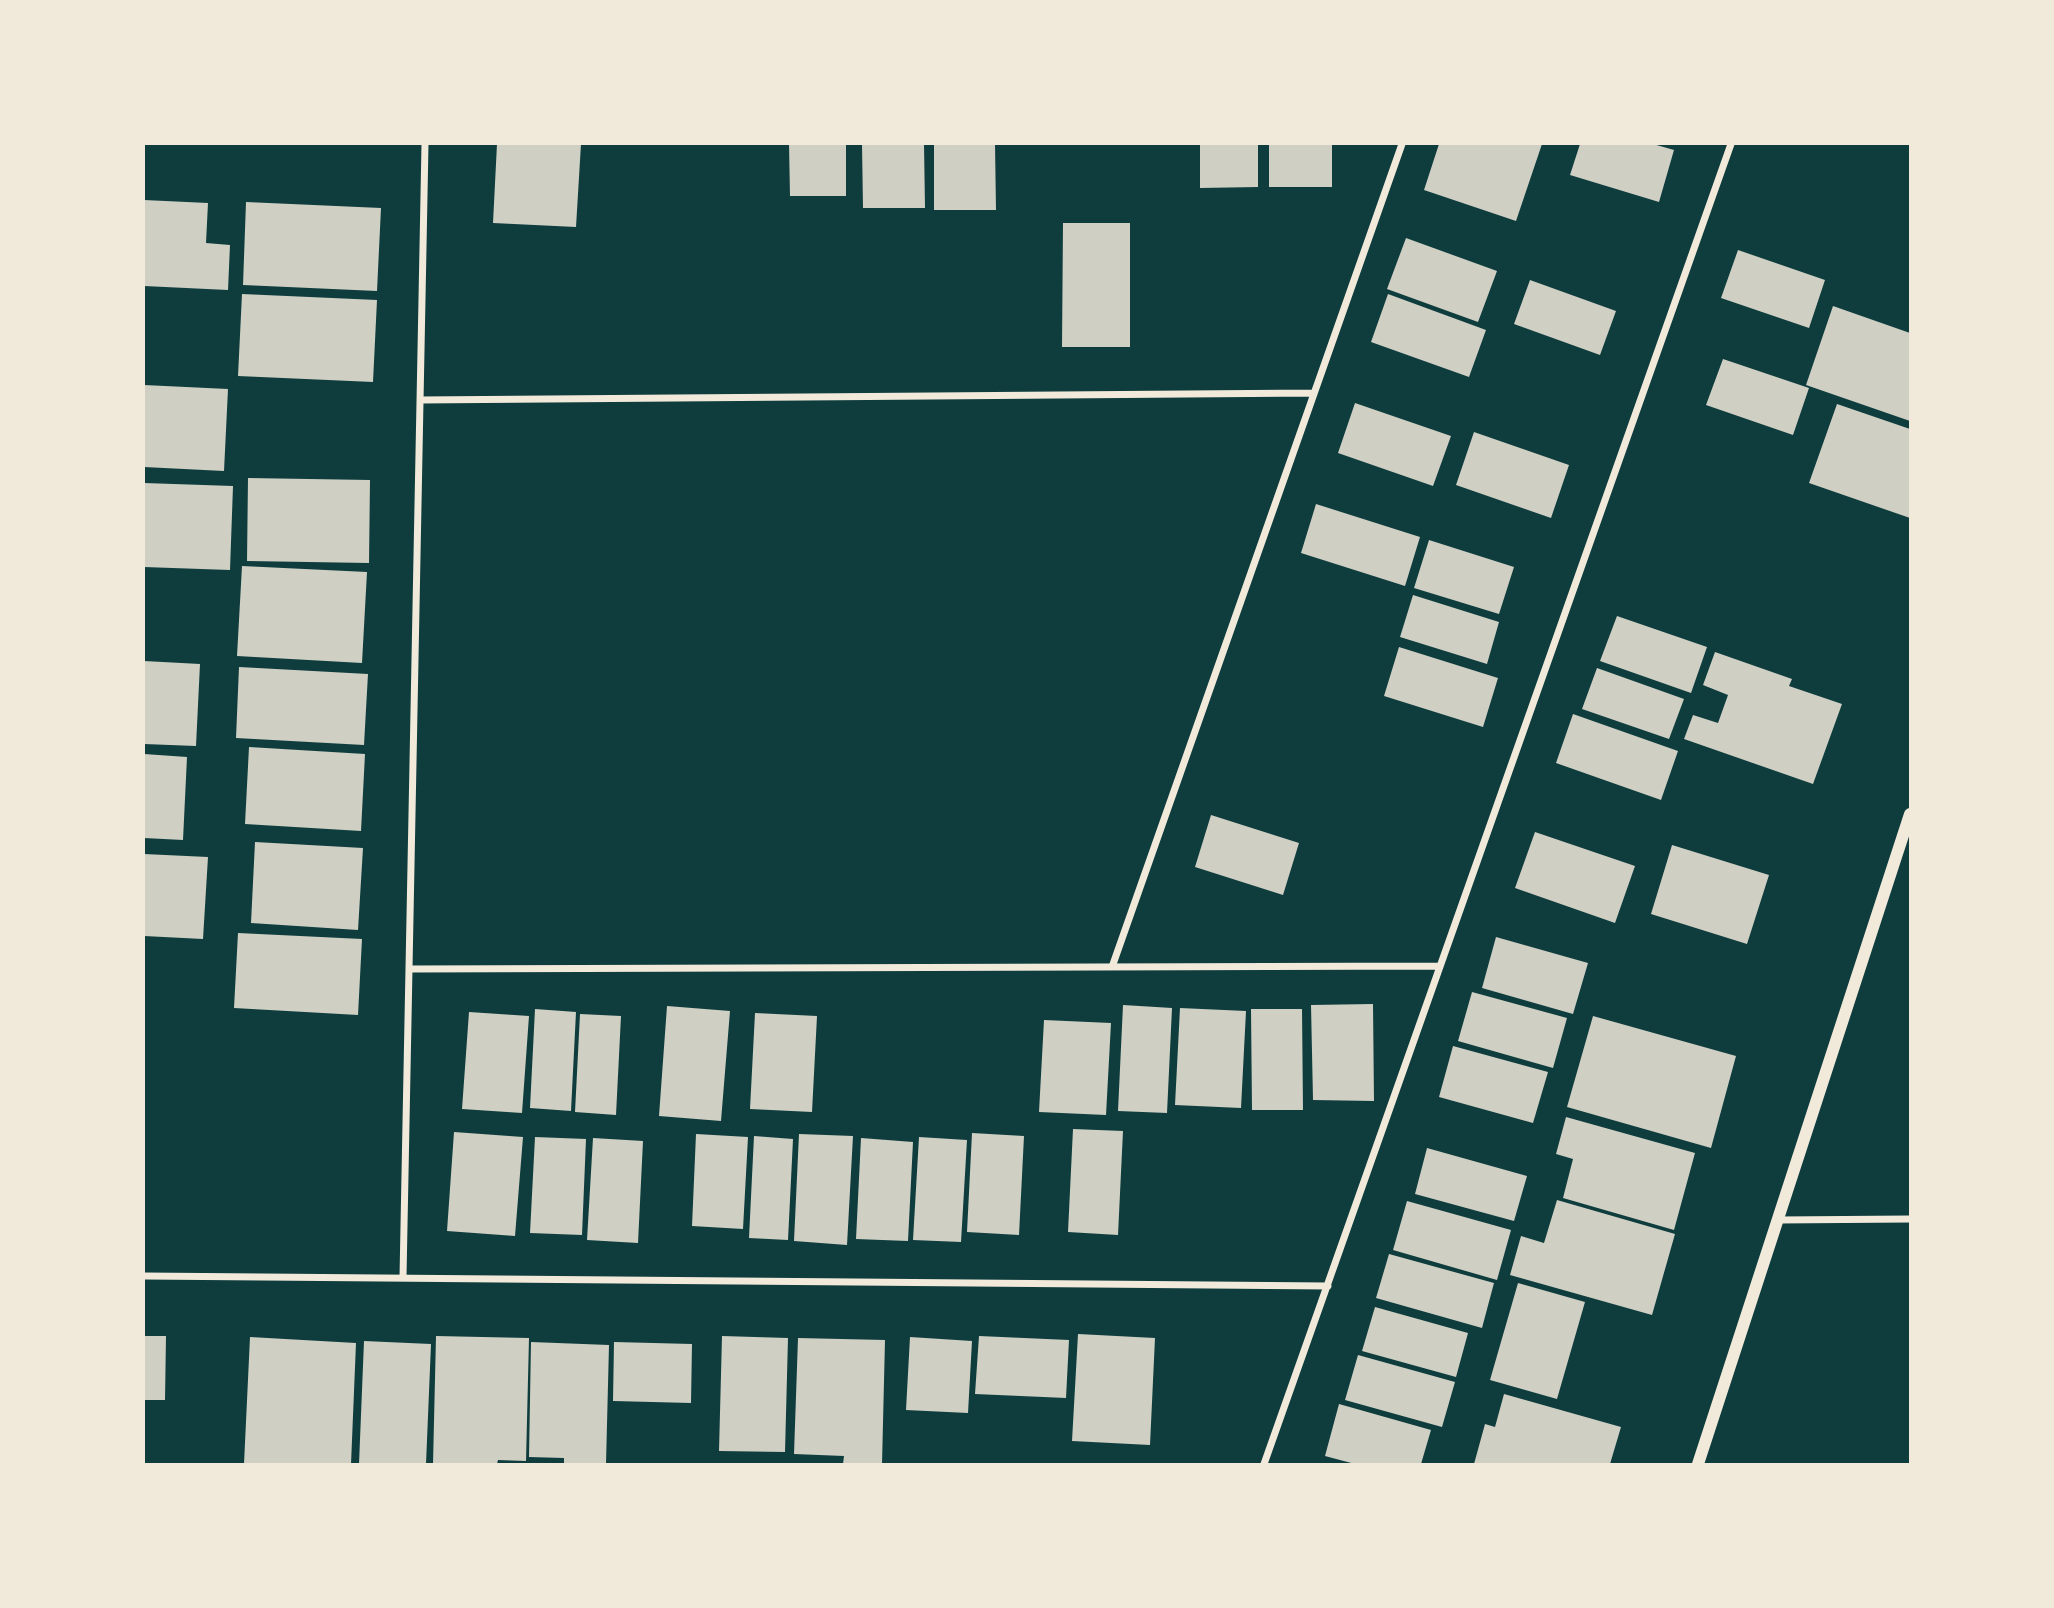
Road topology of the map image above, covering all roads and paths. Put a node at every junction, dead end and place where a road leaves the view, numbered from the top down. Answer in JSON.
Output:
{"nodes":[{"id":1,"x":425,"y":144,"type":"edge"},
{"id":2,"x":1402,"y":144,"type":"edge"},
{"id":3,"x":1731,"y":144,"type":"edge"},
{"id":4,"x":1314,"y":393,"type":"junction"},
{"id":5,"x":420,"y":400,"type":"junction"},
{"id":6,"x":1910,"y":814,"type":"edge"},
{"id":7,"x":1440,"y":966,"type":"junction"},
{"id":8,"x":1112,"y":967,"type":"junction"},
{"id":9,"x":409,"y":969,"type":"junction"},
{"id":10,"x":1910,"y":1219,"type":"edge"},
{"id":11,"x":1778,"y":1220,"type":"junction"},
{"id":12,"x":144,"y":1276,"type":"edge"},
{"id":13,"x":402,"y":1277,"type":"junction"},
{"id":14,"x":1328,"y":1286,"type":"junction"},
{"id":15,"x":1264,"y":1465,"type":"edge"},
{"id":16,"x":1698,"y":1465,"type":"edge"}],
"edges":[{"from":1,"to":5,"type":"street"},
{"from":2,"to":4,"type":"street"},
{"from":3,"to":7,"type":"street"},
{"from":4,"to":5,"type":"street"},
{"from":4,"to":8,"type":"street"},
{"from":5,"to":9,"type":"street"},
{"from":6,"to":11,"type":"street"},
{"from":7,"to":8,"type":"street"},
{"from":7,"to":14,"type":"street"},
{"from":8,"to":9,"type":"street"},
{"from":9,"to":13,"type":"street"},
{"from":10,"to":11,"type":"street"},
{"from":11,"to":16,"type":"street"},
{"from":12,"to":13,"type":"street"},
{"from":13,"to":14,"type":"street"},
{"from":14,"to":15,"type":"street"}]}
